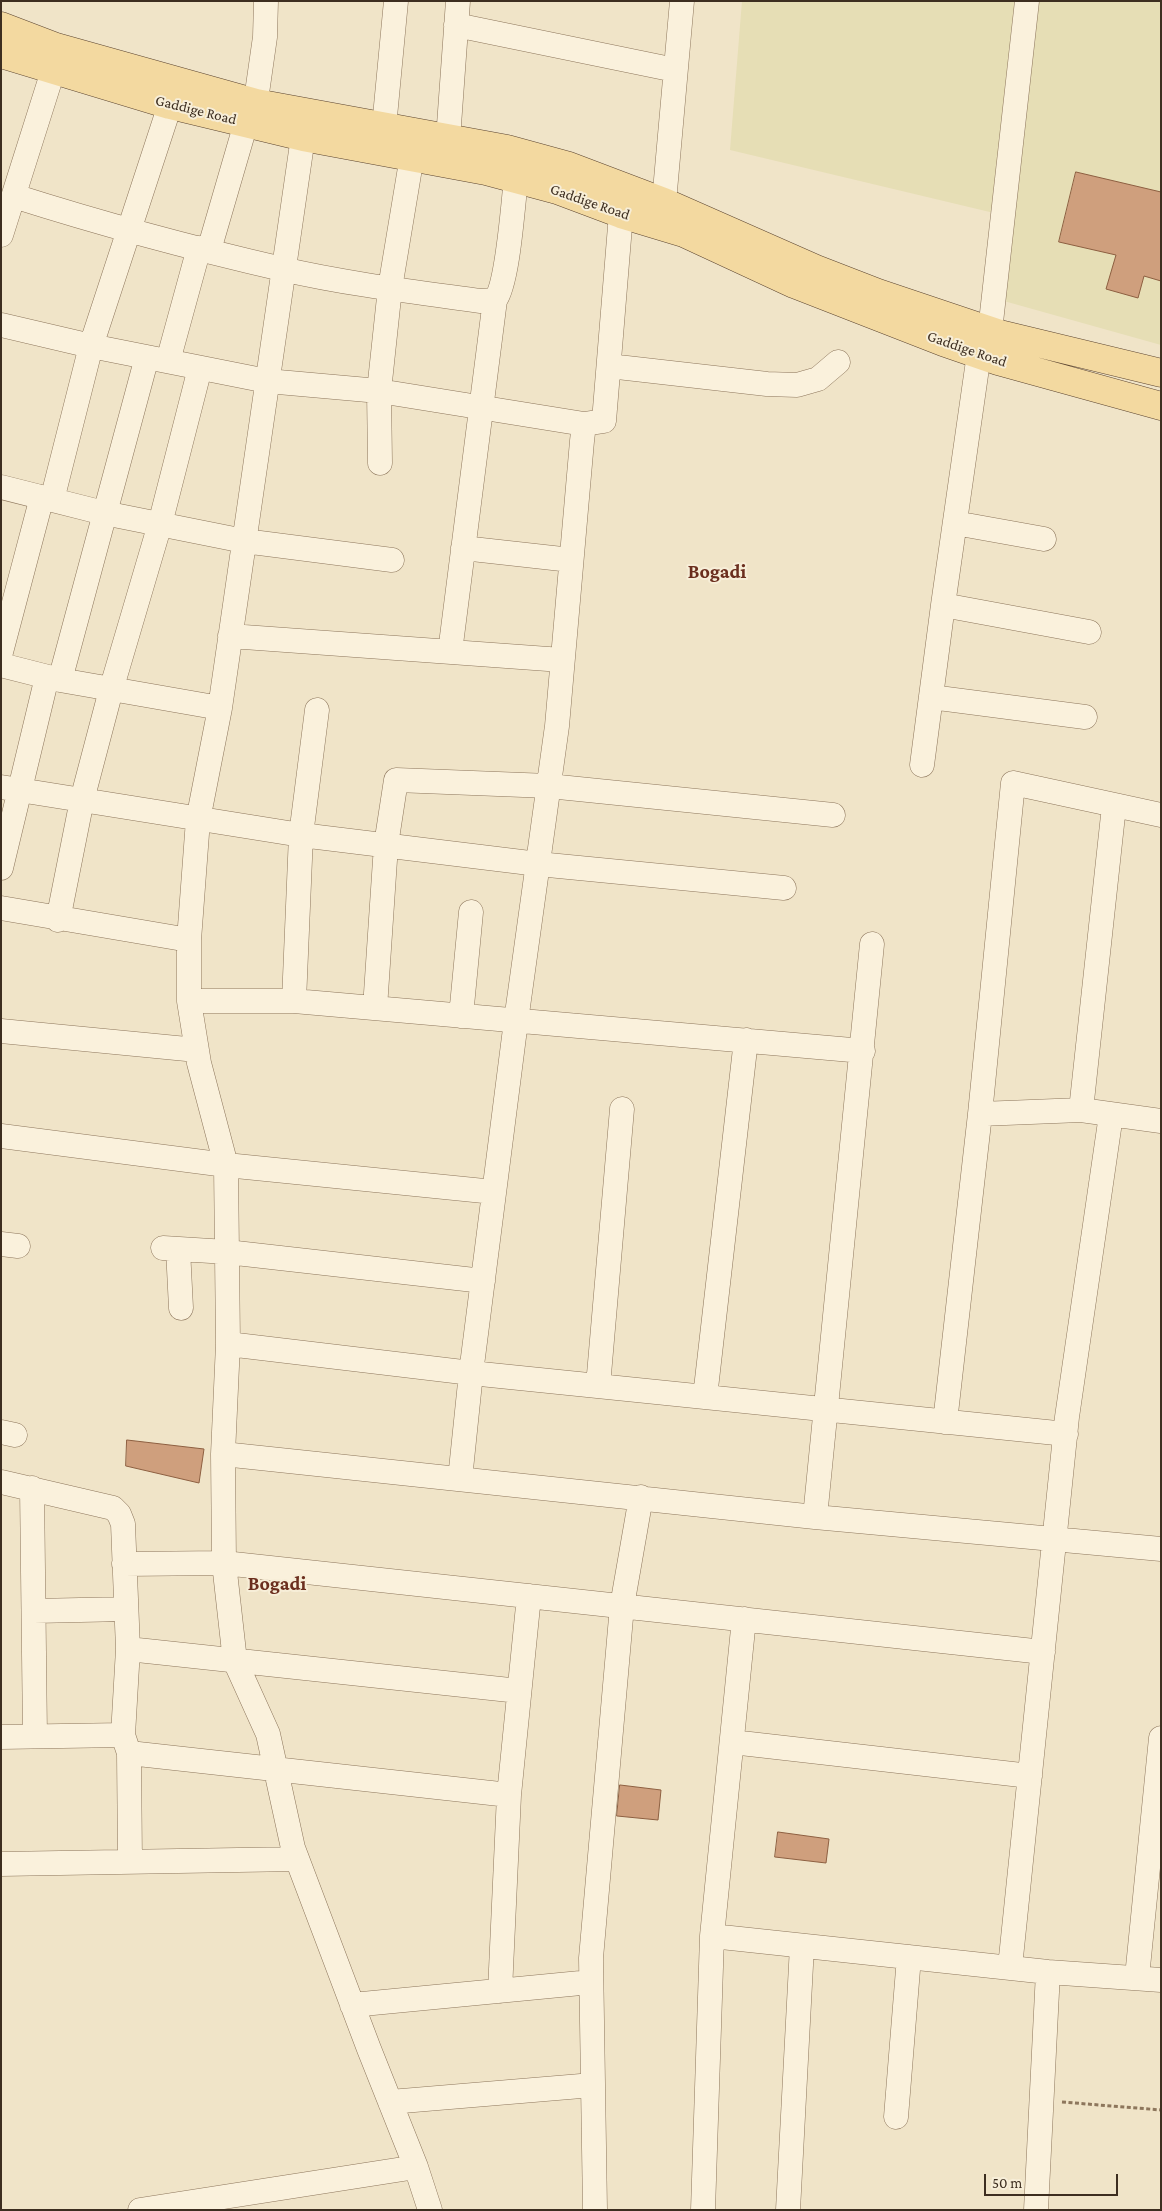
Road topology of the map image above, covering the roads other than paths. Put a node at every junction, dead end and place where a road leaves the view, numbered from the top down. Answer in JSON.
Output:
{"nodes":[{"id":1,"x":266,"y":1,"type":"edge"},
{"id":2,"x":396,"y":1,"type":"edge"},
{"id":3,"x":458,"y":1,"type":"edge"},
{"id":4,"x":682,"y":1,"type":"edge"},
{"id":5,"x":1026,"y":1,"type":"edge"},
{"id":6,"x":456,"y":25,"type":"junction"},
{"id":7,"x":1,"y":26,"type":"edge"},
{"id":8,"x":1,"y":54,"type":"edge"},
{"id":9,"x":675,"y":70,"type":"junction"},
{"id":10,"x":52,"y":71,"type":"junction"},
{"id":11,"x":170,"y":105,"type":"junction"},
{"id":12,"x":251,"y":117,"type":"junction"},
{"id":13,"x":384,"y":127,"type":"junction"},
{"id":14,"x":303,"y":137,"type":"junction"},
{"id":15,"x":448,"y":139,"type":"junction"},
{"id":16,"x":412,"y":156,"type":"junction"},
{"id":17,"x":516,"y":179,"type":"junction"},
{"id":18,"x":14,"y":196,"type":"junction"},
{"id":19,"x":664,"y":202,"type":"junction"},
{"id":20,"x":621,"y":214,"type":"junction"},
{"id":21,"x":129,"y":232,"type":"junction"},
{"id":22,"x":1,"y":235,"type":"edge"},
{"id":23,"x":204,"y":249,"type":"junction"},
{"id":24,"x":283,"y":269,"type":"junction"},
{"id":25,"x":390,"y":288,"type":"junction"},
{"id":26,"x":495,"y":300,"type":"junction"},
{"id":27,"x":1,"y":325,"type":"edge"},
{"id":28,"x":985,"y":343,"type":"junction"},
{"id":29,"x":91,"y":346,"type":"junction"},
{"id":30,"x":157,"y":359,"type":"junction"},
{"id":31,"x":838,"y":362,"type":"dead end"},
{"id":32,"x":609,"y":366,"type":"junction"},
{"id":33,"x":200,"y":368,"type":"junction"},
{"id":34,"x":1161,"y":373,"type":"edge"},
{"id":35,"x":267,"y":381,"type":"junction"},
{"id":36,"x":379,"y":391,"type":"junction"},
{"id":37,"x":1161,"y":406,"type":"edge"},
{"id":38,"x":481,"y":408,"type":"junction"},
{"id":39,"x":584,"y":424,"type":"junction"},
{"id":40,"x":380,"y":463,"type":"dead end"},
{"id":41,"x":1,"y":487,"type":"edge"},
{"id":42,"x":47,"y":499,"type":"junction"},
{"id":43,"x":104,"y":513,"type":"junction"},
{"id":44,"x":955,"y":523,"type":"junction"},
{"id":45,"x":160,"y":524,"type":"junction"},
{"id":46,"x":1044,"y":539,"type":"dead end"},
{"id":47,"x":244,"y":541,"type":"junction"},
{"id":48,"x":462,"y":548,"type":"junction"},
{"id":49,"x":392,"y":560,"type":"dead end"},
{"id":50,"x":571,"y":560,"type":"junction"},
{"id":51,"x":943,"y":605,"type":"junction"},
{"id":52,"x":1090,"y":632,"type":"dead end"},
{"id":53,"x":230,"y":636,"type":"junction"},
{"id":54,"x":1,"y":652,"type":"edge"},
{"id":55,"x":450,"y":652,"type":"junction"},
{"id":56,"x":562,"y":660,"type":"junction"},
{"id":57,"x":1,"y":665,"type":"edge"},
{"id":58,"x":54,"y":678,"type":"junction"},
{"id":59,"x":111,"y":690,"type":"junction"},
{"id":60,"x":931,"y":697,"type":"junction"},
{"id":61,"x":220,"y":708,"type":"junction"},
{"id":62,"x":317,"y":710,"type":"dead end"},
{"id":63,"x":1085,"y":716,"type":"dead end"},
{"id":64,"x":922,"y":765,"type":"dead end"},
{"id":65,"x":548,"y":786,"type":"junction"},
{"id":66,"x":10,"y":788,"type":"edge"},
{"id":67,"x":82,"y":800,"type":"junction"},
{"id":68,"x":1114,"y":806,"type":"junction"},
{"id":69,"x":833,"y":815,"type":"dead end"},
{"id":70,"x":1161,"y":815,"type":"edge"},
{"id":71,"x":198,"y":820,"type":"junction"},
{"id":72,"x":301,"y":835,"type":"junction"},
{"id":73,"x":386,"y":845,"type":"junction"},
{"id":74,"x":538,"y":864,"type":"junction"},
{"id":75,"x":1,"y":868,"type":"edge"},
{"id":76,"x":784,"y":888,"type":"dead end"},
{"id":77,"x":1,"y":908,"type":"edge"},
{"id":78,"x":470,"y":912,"type":"dead end"},
{"id":79,"x":58,"y":920,"type":"junction"},
{"id":80,"x":189,"y":940,"type":"junction"},
{"id":81,"x":872,"y":944,"type":"dead end"},
{"id":82,"x":189,"y":1000,"type":"junction"},
{"id":83,"x":294,"y":1001,"type":"junction"},
{"id":84,"x":375,"y":1008,"type":"junction"},
{"id":85,"x":461,"y":1016,"type":"junction"},
{"id":86,"x":516,"y":1020,"type":"junction"},
{"id":87,"x":1,"y":1031,"type":"edge"},
{"id":88,"x":746,"y":1040,"type":"junction"},
{"id":89,"x":197,"y":1050,"type":"junction"},
{"id":90,"x":863,"y":1051,"type":"junction"},
{"id":91,"x":622,"y":1109,"type":"dead end"},
{"id":92,"x":1081,"y":1110,"type":"junction"},
{"id":93,"x":980,"y":1114,"type":"junction"},
{"id":94,"x":1111,"y":1115,"type":"junction"},
{"id":95,"x":1161,"y":1121,"type":"edge"},
{"id":96,"x":1,"y":1136,"type":"edge"},
{"id":97,"x":226,"y":1165,"type":"junction"},
{"id":98,"x":494,"y":1192,"type":"junction"},
{"id":99,"x":227,"y":1252,"type":"junction"},
{"id":100,"x":483,"y":1281,"type":"junction"},
{"id":101,"x":181,"y":1308,"type":"dead end"},
{"id":102,"x":228,"y":1344,"type":"junction"},
{"id":103,"x":471,"y":1373,"type":"junction"},
{"id":104,"x":598,"y":1386,"type":"junction"},
{"id":105,"x":705,"y":1397,"type":"junction"},
{"id":106,"x":827,"y":1411,"type":"junction"},
{"id":107,"x":945,"y":1422,"type":"junction"},
{"id":108,"x":1066,"y":1434,"type":"junction"},
{"id":109,"x":223,"y":1454,"type":"junction"},
{"id":110,"x":460,"y":1479,"type":"junction"},
{"id":111,"x":1,"y":1482,"type":"edge"},
{"id":112,"x":32,"y":1488,"type":"junction"},
{"id":113,"x":641,"y":1497,"type":"junction"},
{"id":114,"x":816,"y":1516,"type":"junction"},
{"id":115,"x":1054,"y":1540,"type":"junction"},
{"id":116,"x":1161,"y":1549,"type":"edge"},
{"id":117,"x":224,"y":1563,"type":"junction"},
{"id":118,"x":124,"y":1564,"type":"junction"},
{"id":119,"x":529,"y":1596,"type":"junction"},
{"id":120,"x":622,"y":1606,"type":"junction"},
{"id":121,"x":126,"y":1609,"type":"junction"},
{"id":122,"x":34,"y":1611,"type":"junction"},
{"id":123,"x":744,"y":1620,"type":"junction"},
{"id":124,"x":128,"y":1649,"type":"junction"},
{"id":125,"x":1043,"y":1652,"type":"junction"},
{"id":126,"x":235,"y":1661,"type":"junction"},
{"id":127,"x":519,"y":1691,"type":"junction"},
{"id":128,"x":35,"y":1736,"type":"junction"},
{"id":129,"x":1,"y":1737,"type":"edge"},
{"id":130,"x":1161,"y":1738,"type":"edge"},
{"id":131,"x":732,"y":1742,"type":"junction"},
{"id":132,"x":126,"y":1744,"type":"junction"},
{"id":133,"x":278,"y":1770,"type":"junction"},
{"id":134,"x":1030,"y":1776,"type":"junction"},
{"id":135,"x":509,"y":1795,"type":"junction"},
{"id":136,"x":297,"y":1859,"type":"junction"},
{"id":137,"x":130,"y":1862,"type":"junction"},
{"id":138,"x":1,"y":1864,"type":"edge"},
{"id":139,"x":712,"y":1936,"type":"junction"},
{"id":140,"x":802,"y":1946,"type":"junction"},
{"id":141,"x":910,"y":1957,"type":"junction"},
{"id":142,"x":1010,"y":1967,"type":"junction"},
{"id":143,"x":1048,"y":1972,"type":"junction"},
{"id":144,"x":1137,"y":1977,"type":"junction"},
{"id":145,"x":1161,"y":1980,"type":"edge"},
{"id":146,"x":591,"y":1982,"type":"junction"},
{"id":147,"x":500,"y":1991,"type":"junction"},
{"id":148,"x":352,"y":2005,"type":"junction"},
{"id":149,"x":593,"y":2085,"type":"junction"},
{"id":150,"x":390,"y":2102,"type":"junction"},
{"id":151,"x":896,"y":2118,"type":"dead end"},
{"id":152,"x":416,"y":2167,"type":"junction"},
{"id":153,"x":144,"y":2209,"type":"edge"},
{"id":154,"x":430,"y":2210,"type":"edge"},
{"id":155,"x":595,"y":2210,"type":"edge"},
{"id":156,"x":703,"y":2210,"type":"edge"},
{"id":157,"x":788,"y":2210,"type":"edge"},
{"id":158,"x":1036,"y":2210,"type":"edge"}],
"edges":[{"from":1,"to":12,"type":"street"},
{"from":2,"to":13,"type":"street"},
{"from":3,"to":6,"type":"street"},
{"from":4,"to":9,"type":"street"},
{"from":5,"to":28,"type":"street"},
{"from":6,"to":9,"type":"street"},
{"from":6,"to":15,"type":"street"},
{"from":7,"to":12,"type":"main road","name":"Gaddige Road"},
{"from":8,"to":10,"type":"main road","name":"Gaddige Road"},
{"from":9,"to":19,"type":"street"},
{"from":10,"to":11,"type":"main road","name":"Gaddige Road"},
{"from":10,"to":18,"type":"street"},
{"from":11,"to":12,"type":"main road","name":"Gaddige Road"},
{"from":11,"to":21,"type":"street"},
{"from":12,"to":13,"type":"main road","name":"Gaddige Road"},
{"from":12,"to":14,"type":"main road","name":"Gaddige Road"},
{"from":12,"to":23,"type":"street"},
{"from":13,"to":15,"type":"main road","name":"Gaddige Road"},
{"from":14,"to":16,"type":"main road","name":"Gaddige Road"},
{"from":14,"to":24,"type":"street"},
{"from":15,"to":19,"type":"main road","name":"Gaddige Road"},
{"from":16,"to":17,"type":"main road","name":"Gaddige Road"},
{"from":16,"to":25,"type":"street"},
{"from":17,"to":20,"type":"main road","name":"Gaddige Road"},
{"from":17,"to":26,"type":"street"},
{"from":18,"to":21,"type":"street"},
{"from":18,"to":22,"type":"street"},
{"from":19,"to":28,"type":"main road","name":"Gaddige Road"},
{"from":20,"to":28,"type":"main road","name":"Gaddige Road"},
{"from":20,"to":32,"type":"street"},
{"from":21,"to":23,"type":"street"},
{"from":21,"to":29,"type":"street"},
{"from":23,"to":24,"type":"street"},
{"from":23,"to":30,"type":"street"},
{"from":24,"to":25,"type":"street"},
{"from":24,"to":35,"type":"street"},
{"from":25,"to":26,"type":"street"},
{"from":25,"to":36,"type":"street"},
{"from":26,"to":38,"type":"street"},
{"from":27,"to":29,"type":"street"},
{"from":28,"to":34,"type":"main road","name":"Gaddige Road"},
{"from":28,"to":37,"type":"main road","name":"Gaddige Road"},
{"from":28,"to":44,"type":"street"},
{"from":29,"to":30,"type":"street"},
{"from":29,"to":42,"type":"street"},
{"from":30,"to":33,"type":"street"},
{"from":30,"to":43,"type":"street"},
{"from":31,"to":32,"type":"street"},
{"from":32,"to":39,"type":"street"},
{"from":33,"to":35,"type":"street"},
{"from":33,"to":45,"type":"street"},
{"from":35,"to":36,"type":"street"},
{"from":35,"to":47,"type":"street"},
{"from":36,"to":38,"type":"street"},
{"from":36,"to":40,"type":"street"},
{"from":38,"to":39,"type":"street"},
{"from":38,"to":48,"type":"street"},
{"from":39,"to":50,"type":"street"},
{"from":41,"to":42,"type":"street"},
{"from":42,"to":43,"type":"street"},
{"from":42,"to":54,"type":"street"},
{"from":43,"to":45,"type":"street"},
{"from":43,"to":58,"type":"street"},
{"from":44,"to":46,"type":"street"},
{"from":44,"to":51,"type":"street"},
{"from":45,"to":47,"type":"street"},
{"from":45,"to":59,"type":"street"},
{"from":47,"to":49,"type":"street"},
{"from":47,"to":53,"type":"street"},
{"from":48,"to":50,"type":"street"},
{"from":48,"to":55,"type":"street"},
{"from":50,"to":56,"type":"street"},
{"from":51,"to":52,"type":"street"},
{"from":51,"to":60,"type":"street"},
{"from":53,"to":55,"type":"street"},
{"from":53,"to":61,"type":"street"},
{"from":55,"to":56,"type":"street"},
{"from":56,"to":65,"type":"street"},
{"from":57,"to":58,"type":"street"},
{"from":58,"to":59,"type":"street"},
{"from":58,"to":66,"type":"street"},
{"from":59,"to":61,"type":"street"},
{"from":59,"to":67,"type":"street"},
{"from":60,"to":63,"type":"street"},
{"from":60,"to":64,"type":"street"},
{"from":61,"to":71,"type":"street"},
{"from":62,"to":72,"type":"street"},
{"from":65,"to":69,"type":"street"},
{"from":65,"to":73,"type":"street"},
{"from":65,"to":74,"type":"street"},
{"from":66,"to":67,"type":"street"},
{"from":66,"to":75,"type":"street"},
{"from":67,"to":71,"type":"street"},
{"from":67,"to":79,"type":"street"},
{"from":68,"to":70,"type":"street"},
{"from":68,"to":92,"type":"street"},
{"from":68,"to":93,"type":"street"},
{"from":71,"to":72,"type":"street"},
{"from":71,"to":80,"type":"street"},
{"from":72,"to":73,"type":"street"},
{"from":72,"to":83,"type":"street"},
{"from":73,"to":74,"type":"street"},
{"from":73,"to":84,"type":"street"},
{"from":74,"to":76,"type":"street"},
{"from":74,"to":86,"type":"street"},
{"from":77,"to":79,"type":"street"},
{"from":78,"to":85,"type":"street"},
{"from":79,"to":80,"type":"street"},
{"from":80,"to":82,"type":"street"},
{"from":81,"to":90,"type":"street"},
{"from":82,"to":83,"type":"street"},
{"from":82,"to":89,"type":"street"},
{"from":83,"to":84,"type":"street"},
{"from":84,"to":85,"type":"street"},
{"from":85,"to":86,"type":"street"},
{"from":86,"to":88,"type":"street"},
{"from":86,"to":98,"type":"street"},
{"from":87,"to":89,"type":"street"},
{"from":88,"to":90,"type":"street"},
{"from":88,"to":105,"type":"street"},
{"from":89,"to":97,"type":"street"},
{"from":90,"to":106,"type":"street"},
{"from":91,"to":104,"type":"street"},
{"from":92,"to":93,"type":"street"},
{"from":92,"to":94,"type":"street"},
{"from":93,"to":107,"type":"street"},
{"from":94,"to":95,"type":"street"},
{"from":94,"to":108,"type":"street"},
{"from":96,"to":97,"type":"street"},
{"from":97,"to":98,"type":"street"},
{"from":97,"to":99,"type":"street"},
{"from":98,"to":100,"type":"street"},
{"from":99,"to":100,"type":"street"},
{"from":99,"to":101,"type":"street"},
{"from":99,"to":102,"type":"street"},
{"from":100,"to":103,"type":"street"},
{"from":102,"to":103,"type":"street"},
{"from":102,"to":109,"type":"street"},
{"from":103,"to":104,"type":"street"},
{"from":103,"to":110,"type":"street"},
{"from":104,"to":105,"type":"street"},
{"from":105,"to":106,"type":"street"},
{"from":106,"to":107,"type":"street"},
{"from":106,"to":114,"type":"street"},
{"from":107,"to":108,"type":"street"},
{"from":108,"to":115,"type":"street"},
{"from":109,"to":110,"type":"street"},
{"from":109,"to":117,"type":"street"},
{"from":110,"to":113,"type":"street"},
{"from":111,"to":112,"type":"street"},
{"from":112,"to":118,"type":"street"},
{"from":112,"to":122,"type":"street"},
{"from":113,"to":114,"type":"street"},
{"from":113,"to":120,"type":"street"},
{"from":114,"to":115,"type":"street"},
{"from":115,"to":116,"type":"street"},
{"from":115,"to":125,"type":"street"},
{"from":117,"to":118,"type":"street"},
{"from":117,"to":119,"type":"street"},
{"from":117,"to":126,"type":"street"},
{"from":118,"to":121,"type":"street"},
{"from":119,"to":120,"type":"street"},
{"from":119,"to":127,"type":"street"},
{"from":120,"to":123,"type":"street"},
{"from":120,"to":146,"type":"street"},
{"from":121,"to":122,"type":"street"},
{"from":121,"to":124,"type":"street"},
{"from":122,"to":128,"type":"street"},
{"from":123,"to":125,"type":"street"},
{"from":123,"to":131,"type":"street"},
{"from":124,"to":126,"type":"street"},
{"from":124,"to":132,"type":"street"},
{"from":125,"to":134,"type":"street"},
{"from":126,"to":127,"type":"street"},
{"from":126,"to":133,"type":"street"},
{"from":127,"to":135,"type":"street"},
{"from":128,"to":129,"type":"street"},
{"from":128,"to":132,"type":"street"},
{"from":130,"to":144,"type":"street"},
{"from":131,"to":134,"type":"street"},
{"from":131,"to":139,"type":"street"},
{"from":132,"to":133,"type":"street"},
{"from":132,"to":137,"type":"street"},
{"from":133,"to":135,"type":"street"},
{"from":133,"to":136,"type":"street"},
{"from":134,"to":142,"type":"street"},
{"from":135,"to":147,"type":"street"},
{"from":136,"to":137,"type":"street"},
{"from":136,"to":148,"type":"street"},
{"from":137,"to":138,"type":"street"},
{"from":139,"to":140,"type":"street"},
{"from":139,"to":156,"type":"street"},
{"from":140,"to":141,"type":"street"},
{"from":140,"to":157,"type":"street"},
{"from":141,"to":142,"type":"street"},
{"from":141,"to":151,"type":"street"},
{"from":142,"to":143,"type":"street"},
{"from":143,"to":144,"type":"street"},
{"from":143,"to":158,"type":"street"},
{"from":144,"to":145,"type":"street"},
{"from":146,"to":147,"type":"street"},
{"from":146,"to":149,"type":"street"},
{"from":147,"to":148,"type":"street"},
{"from":148,"to":150,"type":"street"},
{"from":149,"to":150,"type":"street"},
{"from":149,"to":155,"type":"street"},
{"from":150,"to":152,"type":"street"},
{"from":152,"to":153,"type":"street"},
{"from":152,"to":154,"type":"street"}]}
